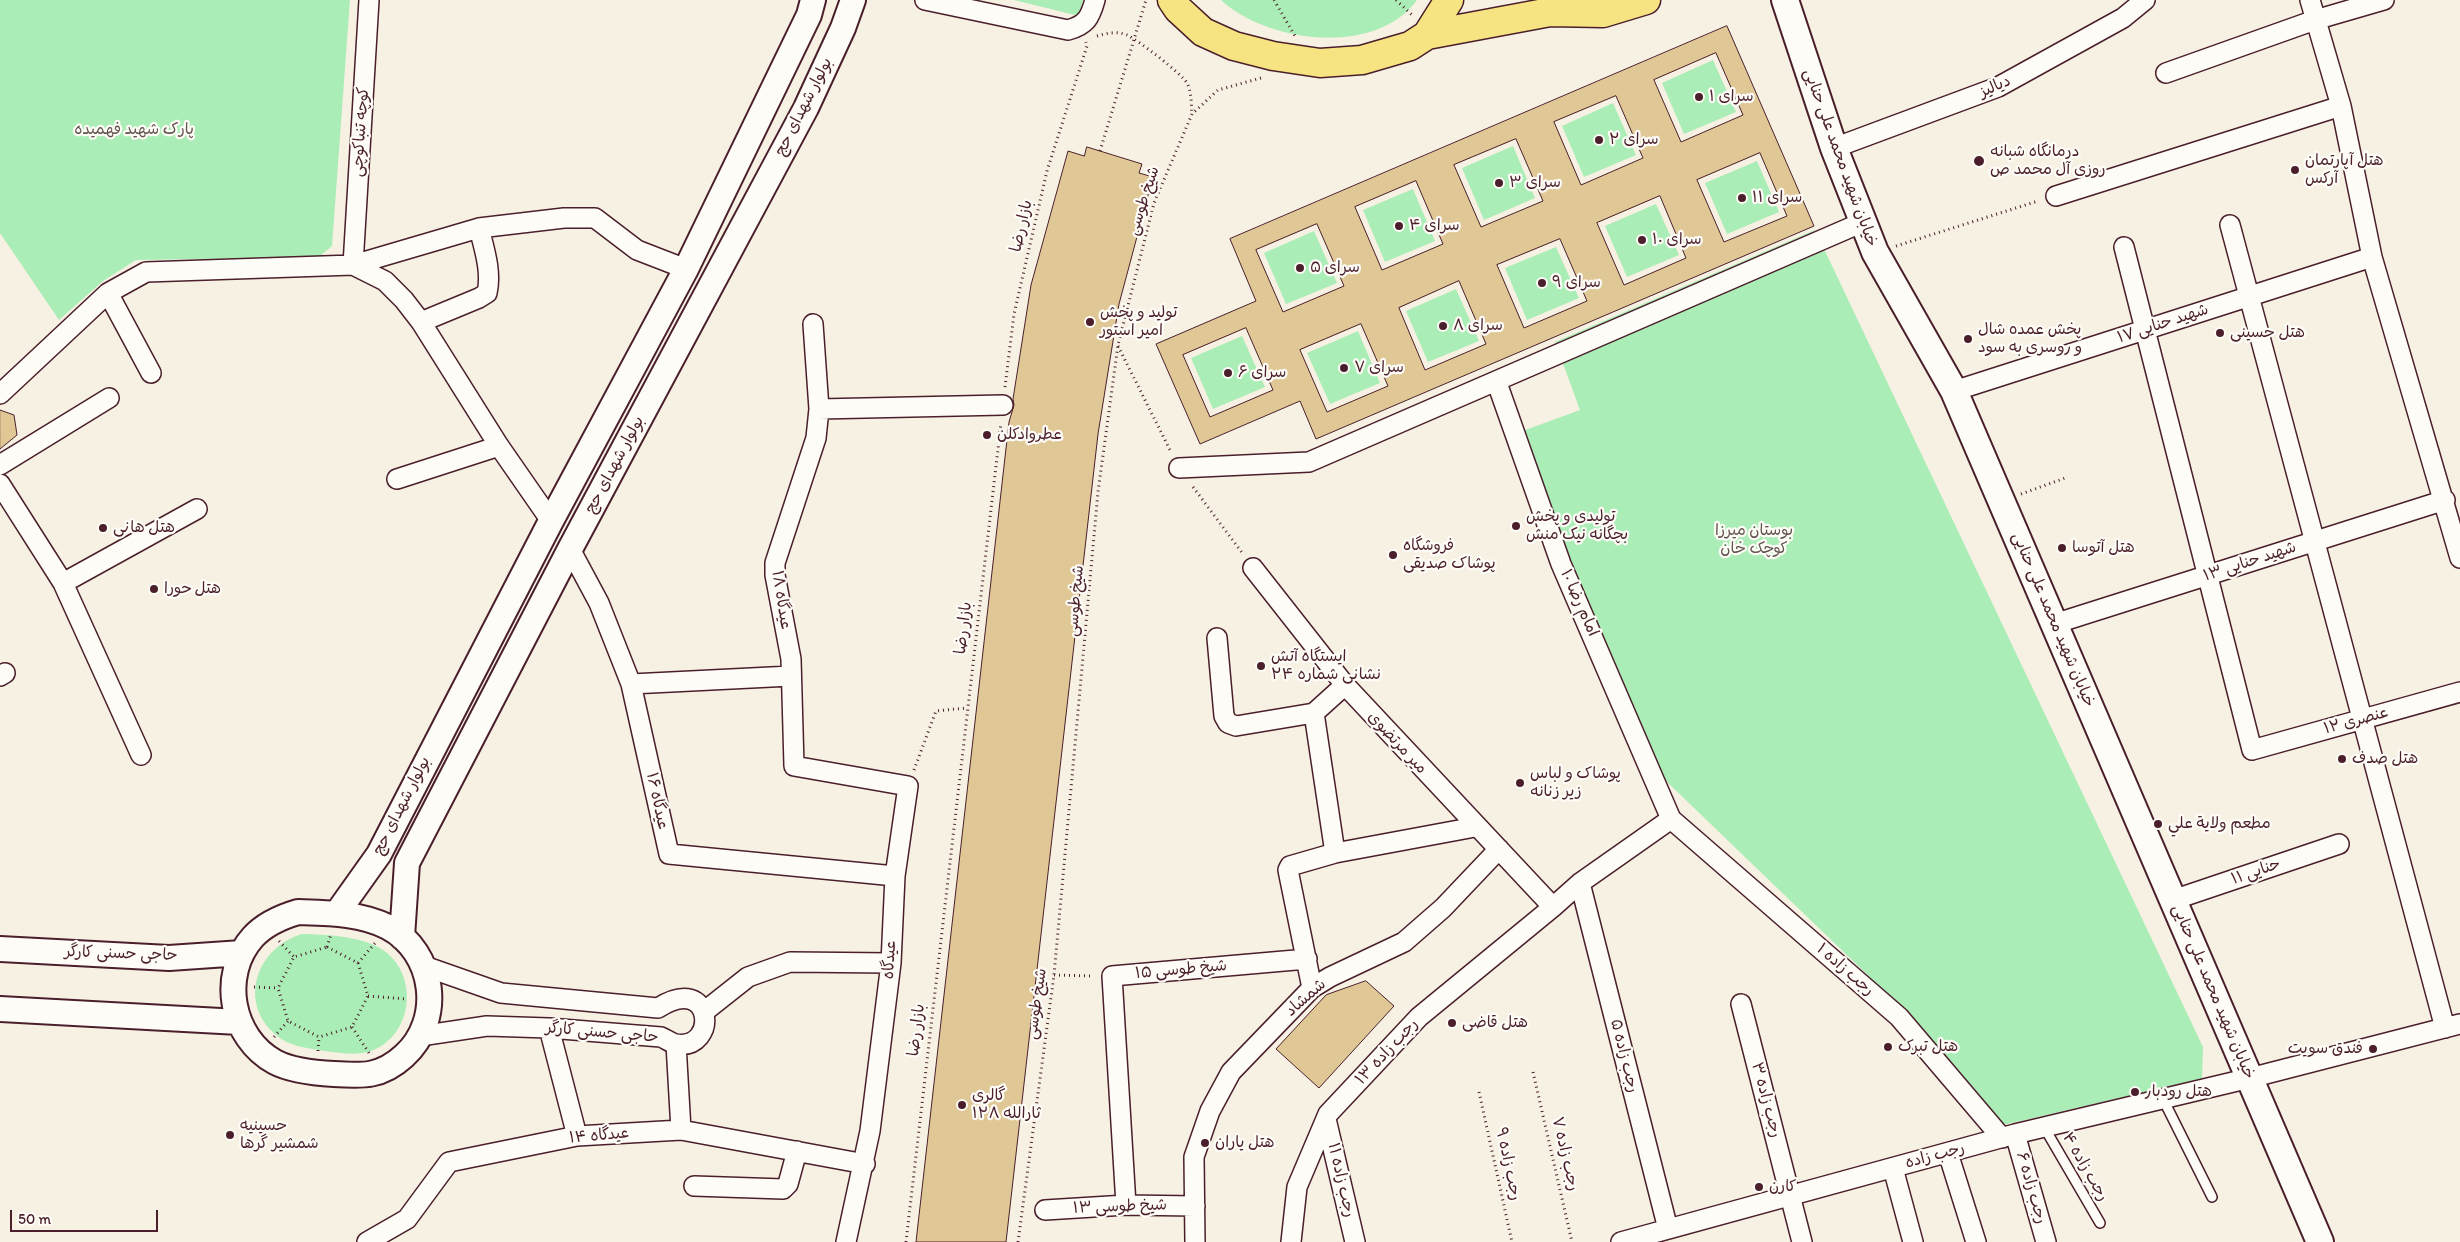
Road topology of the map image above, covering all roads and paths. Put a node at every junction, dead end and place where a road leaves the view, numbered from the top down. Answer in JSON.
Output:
{"nodes":[{"id":1,"x":369,"y":0,"type":"edge"},
{"id":2,"x":813,"y":0,"type":"edge"},
{"id":3,"x":853,"y":0,"type":"edge"},
{"id":4,"x":925,"y":0,"type":"edge"},
{"id":5,"x":1095,"y":0,"type":"edge"},
{"id":6,"x":1146,"y":0,"type":"edge"},
{"id":7,"x":1172,"y":0,"type":"edge"},
{"id":8,"x":1274,"y":0,"type":"edge"},
{"id":9,"x":1449,"y":0,"type":"edge"},
{"id":10,"x":1575,"y":0,"type":"edge"},
{"id":11,"x":1646,"y":0,"type":"edge"},
{"id":12,"x":1785,"y":0,"type":"edge"},
{"id":13,"x":2145,"y":0,"type":"edge"},
{"id":14,"x":2310,"y":0,"type":"edge"},
{"id":15,"x":2384,"y":0,"type":"edge"},
{"id":16,"x":1550,"y":12,"type":"junction"},
{"id":17,"x":2315,"y":20,"type":"junction"},
{"id":18,"x":1081,"y":26,"type":"junction"},
{"id":19,"x":1427,"y":35,"type":"junction"},
{"id":20,"x":1087,"y":46,"type":"junction"},
{"id":21,"x":1320,"y":63,"type":"junction"},
{"id":22,"x":2166,"y":73,"type":"dead end"},
{"id":23,"x":1264,"y":77,"type":"dead end"},
{"id":24,"x":2341,"y":106,"type":"junction"},
{"id":25,"x":1192,"y":114,"type":"junction"},
{"id":26,"x":1834,"y":148,"type":"junction"},
{"id":27,"x":1100,"y":151,"type":"dead end"},
{"id":28,"x":2056,"y":196,"type":"joint"},
{"id":29,"x":1863,"y":222,"type":"junction"},
{"id":30,"x":2230,"y":224,"type":"dead end"},
{"id":31,"x":479,"y":228,"type":"junction"},
{"id":32,"x":2124,"y":247,"type":"dead end"},
{"id":33,"x":1875,"y":252,"type":"junction"},
{"id":34,"x":2372,"y":257,"type":"junction"},
{"id":35,"x":353,"y":265,"type":"junction"},
{"id":36,"x":686,"y":269,"type":"junction"},
{"id":37,"x":108,"y":294,"type":"junction"},
{"id":38,"x":2250,"y":297,"type":"junction"},
{"id":39,"x":421,"y":322,"type":"junction"},
{"id":40,"x":813,"y":324,"type":"dead end"},
{"id":41,"x":2145,"y":330,"type":"junction"},
{"id":42,"x":151,"y":373,"type":"dead end"},
{"id":43,"x":1497,"y":383,"type":"junction"},
{"id":44,"x":1954,"y":391,"type":"junction"},
{"id":45,"x":0,"y":394,"type":"edge"},
{"id":46,"x":110,"y":398,"type":"dead end"},
{"id":47,"x":1003,"y":405,"type":"junction"},
{"id":48,"x":819,"y":409,"type":"junction"},
{"id":49,"x":499,"y":446,"type":"junction"},
{"id":50,"x":0,"y":465,"type":"edge"},
{"id":51,"x":1179,"y":468,"type":"dead end"},
{"id":52,"x":2068,"y":477,"type":"dead end"},
{"id":53,"x":397,"y":479,"type":"dead end"},
{"id":54,"x":0,"y":484,"type":"edge"},
{"id":55,"x":2445,"y":500,"type":"junction"},
{"id":56,"x":2001,"y":501,"type":"junction"},
{"id":57,"x":196,"y":509,"type":"dead end"},
{"id":58,"x":551,"y":521,"type":"junction"},
{"id":59,"x":2315,"y":541,"type":"junction"},
{"id":60,"x":570,"y":549,"type":"junction"},
{"id":61,"x":2460,"y":558,"type":"edge"},
{"id":62,"x":1253,"y":568,"type":"dead end"},
{"id":63,"x":2208,"y":575,"type":"junction"},
{"id":64,"x":63,"y":583,"type":"junction"},
{"id":65,"x":2054,"y":624,"type":"junction"},
{"id":66,"x":1217,"y":638,"type":"dead end"},
{"id":67,"x":791,"y":676,"type":"junction"},
{"id":68,"x":631,"y":684,"type":"junction"},
{"id":69,"x":1345,"y":685,"type":"junction"},
{"id":70,"x":2460,"y":692,"type":"edge"},
{"id":71,"x":967,"y":708,"type":"junction"},
{"id":72,"x":1314,"y":713,"type":"junction"},
{"id":73,"x":2362,"y":719,"type":"junction"},
{"id":74,"x":141,"y":755,"type":"dead end"},
{"id":75,"x":908,"y":786,"type":"junction"},
{"id":76,"x":1671,"y":819,"type":"junction"},
{"id":77,"x":1475,"y":827,"type":"junction"},
{"id":78,"x":2339,"y":844,"type":"dead end"},
{"id":79,"x":1499,"y":849,"type":"junction"},
{"id":80,"x":1335,"y":853,"type":"junction"},
{"id":81,"x":894,"y":876,"type":"junction"},
{"id":82,"x":1580,"y":883,"type":"junction"},
{"id":83,"x":2173,"y":900,"type":"junction"},
{"id":84,"x":1553,"y":907,"type":"junction"},
{"id":85,"x":337,"y":913,"type":"junction"},
{"id":86,"x":402,"y":937,"type":"junction"},
{"id":87,"x":0,"y":948,"type":"edge"},
{"id":88,"x":242,"y":953,"type":"junction"},
{"id":89,"x":1307,"y":959,"type":"junction"},
{"id":90,"x":891,"y":963,"type":"junction"},
{"id":91,"x":424,"y":966,"type":"junction"},
{"id":92,"x":1054,"y":975,"type":"junction"},
{"id":93,"x":1112,"y":976,"type":"junction"},
{"id":94,"x":1312,"y":988,"type":"junction"},
{"id":95,"x":368,"y":996,"type":"junction"},
{"id":96,"x":430,"y":1001,"type":"junction"},
{"id":97,"x":1741,"y":1004,"type":"dead end"},
{"id":98,"x":0,"y":1009,"type":"edge"},
{"id":99,"x":704,"y":1011,"type":"junction"},
{"id":100,"x":239,"y":1022,"type":"junction"},
{"id":101,"x":2452,"y":1026,"type":"edge"},
{"id":102,"x":352,"y":1027,"type":"junction"},
{"id":103,"x":549,"y":1028,"type":"junction"},
{"id":104,"x":420,"y":1036,"type":"junction"},
{"id":105,"x":676,"y":1044,"type":"junction"},
{"id":106,"x":381,"y":1071,"type":"junction"},
{"id":107,"x":1533,"y":1072,"type":"dead end"},
{"id":108,"x":2250,"y":1078,"type":"junction"},
{"id":109,"x":1480,"y":1092,"type":"dead end"},
{"id":110,"x":2163,"y":1099,"type":"junction"},
{"id":111,"x":1326,"y":1119,"type":"junction"},
{"id":112,"x":2044,"y":1128,"type":"junction"},
{"id":113,"x":681,"y":1130,"type":"junction"},
{"id":114,"x":577,"y":1136,"type":"junction"},
{"id":115,"x":2009,"y":1136,"type":"junction"},
{"id":116,"x":797,"y":1150,"type":"junction"},
{"id":117,"x":1948,"y":1153,"type":"junction"},
{"id":118,"x":865,"y":1164,"type":"junction"},
{"id":119,"x":1893,"y":1168,"type":"junction"},
{"id":120,"x":694,"y":1186,"type":"dead end"},
{"id":121,"x":1791,"y":1196,"type":"junction"},
{"id":122,"x":2212,"y":1198,"type":"dead end"},
{"id":123,"x":1126,"y":1205,"type":"junction"},
{"id":124,"x":1195,"y":1206,"type":"junction"},
{"id":125,"x":1046,"y":1210,"type":"dead end"},
{"id":126,"x":2100,"y":1222,"type":"dead end"},
{"id":127,"x":1659,"y":1235,"type":"edge"},
{"id":128,"x":367,"y":1242,"type":"edge"},
{"id":129,"x":846,"y":1242,"type":"edge"},
{"id":130,"x":906,"y":1242,"type":"edge"},
{"id":131,"x":1018,"y":1242,"type":"edge"},
{"id":132,"x":1196,"y":1242,"type":"edge"},
{"id":133,"x":1291,"y":1242,"type":"edge"},
{"id":134,"x":1355,"y":1242,"type":"edge"},
{"id":135,"x":1512,"y":1242,"type":"edge"},
{"id":136,"x":1572,"y":1242,"type":"edge"},
{"id":137,"x":1621,"y":1242,"type":"edge"},
{"id":138,"x":1802,"y":1242,"type":"edge"},
{"id":139,"x":1913,"y":1242,"type":"edge"},
{"id":140,"x":1976,"y":1242,"type":"edge"},
{"id":141,"x":2046,"y":1242,"type":"edge"},
{"id":142,"x":2320,"y":1242,"type":"edge"}],
"edges":[{"from":1,"to":35,"type":"street","name":"کوچه تنباکوچی"},
{"from":2,"to":36,"type":"street","name":"بولوار شهدای حج"},
{"from":3,"to":60,"type":"street","name":"بولوار شهدای حج"},
{"from":4,"to":18,"type":"street"},
{"from":5,"to":18,"type":"street"},
{"from":6,"to":27,"type":"path"},
{"from":7,"to":21,"type":"main road"},
{"from":8,"to":21,"type":"path"},
{"from":9,"to":19,"type":"main road"},
{"from":10,"to":16,"type":"main road"},
{"from":11,"to":16,"type":"main road"},
{"from":12,"to":26,"type":"main road","name":"خیابان شهید محمد علی حنایی"},
{"from":13,"to":26,"type":"street","name":"دیالیز"},
{"from":14,"to":17,"type":"street"},
{"from":15,"to":17,"type":"street"},
{"from":16,"to":19,"type":"main road"},
{"from":17,"to":22,"type":"street"},
{"from":17,"to":24,"type":"street"},
{"from":18,"to":20,"type":"path"},
{"from":19,"to":21,"type":"main road"},
{"from":20,"to":25,"type":"path"},
{"from":20,"to":47,"type":"path","name":"بازار رضا"},
{"from":23,"to":25,"type":"path","name":"شیخ طوسی"},
{"from":24,"to":28,"type":"street"},
{"from":24,"to":34,"type":"street"},
{"from":25,"to":92,"type":"path","name":"شیخ طوسی"},
{"from":26,"to":29,"type":"main road","name":"خیابان شهید محمد علی حنایی"},
{"from":28,"to":33,"type":"path"},
{"from":29,"to":33,"type":"main road","name":"خیابان شهید محمد علی حنایی"},
{"from":29,"to":43,"type":"street"},
{"from":30,"to":38,"type":"street"},
{"from":31,"to":35,"type":"street"},
{"from":31,"to":36,"type":"street"},
{"from":31,"to":39,"type":"street"},
{"from":32,"to":41,"type":"street"},
{"from":33,"to":44,"type":"main road","name":"خیابان شهید محمد علی حنایی"},
{"from":34,"to":38,"type":"street","name":"شهید حنایی ۱۷"},
{"from":34,"to":55,"type":"street"},
{"from":35,"to":37,"type":"street"},
{"from":35,"to":39,"type":"street"},
{"from":36,"to":58,"type":"street","name":"بولوار شهدای حج"},
{"from":37,"to":42,"type":"street"},
{"from":37,"to":45,"type":"street"},
{"from":38,"to":41,"type":"street","name":"شهید حنایی ۱۷"},
{"from":38,"to":59,"type":"street"},
{"from":39,"to":49,"type":"street"},
{"from":40,"to":48,"type":"street","name":"عیدگاه ۱۸"},
{"from":41,"to":44,"type":"street","name":"شهید حنایی ۱۷"},
{"from":41,"to":63,"type":"street"},
{"from":43,"to":51,"type":"street"},
{"from":43,"to":76,"type":"street","name":"امام رضا ۱۰"},
{"from":44,"to":56,"type":"main road","name":"خیابان شهید محمد علی حنایی"},
{"from":46,"to":50,"type":"street"},
{"from":47,"to":48,"type":"street"},
{"from":47,"to":71,"type":"path","name":"بازار رضا"},
{"from":48,"to":67,"type":"street","name":"عیدگاه ۱۸"},
{"from":49,"to":53,"type":"street"},
{"from":49,"to":58,"type":"street"},
{"from":52,"to":56,"type":"path"},
{"from":54,"to":64,"type":"street"},
{"from":55,"to":59,"type":"street","name":"شهید حنایی ۱۳"},
{"from":55,"to":61,"type":"street"},
{"from":56,"to":65,"type":"main road","name":"خیابان شهید محمد علی حنایی"},
{"from":57,"to":64,"type":"street"},
{"from":58,"to":85,"type":"street","name":"بولوار شهدای حج"},
{"from":59,"to":63,"type":"street","name":"شهید حنایی ۱۳"},
{"from":59,"to":73,"type":"street"},
{"from":60,"to":68,"type":"street","name":"عیدگاه ۱۶"},
{"from":60,"to":86,"type":"street","name":"بولوار شهدای حج"},
{"from":62,"to":69,"type":"street","name":"میر مرتضوی"},
{"from":63,"to":65,"type":"street","name":"شهید حنایی ۱۳"},
{"from":63,"to":73,"type":"street","name":"عنصری ۱۲"},
{"from":64,"to":74,"type":"street"},
{"from":65,"to":83,"type":"main road","name":"خیابان شهید محمد علی حنایی"},
{"from":66,"to":72,"type":"street"},
{"from":67,"to":68,"type":"street"},
{"from":67,"to":75,"type":"street","name":"عیدگاه ۱۸"},
{"from":68,"to":81,"type":"street","name":"عیدگاه ۱۶"},
{"from":69,"to":72,"type":"street"},
{"from":69,"to":77,"type":"street","name":"میر مرتضوی"},
{"from":70,"to":73,"type":"street","name":"عنصری ۱۲"},
{"from":71,"to":75,"type":"path"},
{"from":71,"to":130,"type":"path","name":"بازار رضا"},
{"from":72,"to":80,"type":"street"},
{"from":73,"to":101,"type":"street"},
{"from":75,"to":81,"type":"street","name":"عیدگاه"},
{"from":76,"to":82,"type":"street","name":"رجب زاده ۱۳"},
{"from":76,"to":115,"type":"street","name":"رجب زاده ۱"},
{"from":77,"to":79,"type":"street","name":"میر مرتضوی"},
{"from":77,"to":80,"type":"street"},
{"from":78,"to":83,"type":"street","name":"حنایی ۱۱"},
{"from":79,"to":84,"type":"street","name":"میر مرتضوی"},
{"from":79,"to":94,"type":"street","name":"شمشاد"},
{"from":80,"to":89,"type":"street"},
{"from":81,"to":90,"type":"street","name":"عیدگاه"},
{"from":82,"to":84,"type":"street","name":"رجب زاده ۱۳"},
{"from":82,"to":127,"type":"street","name":"رجب زاده ۵"},
{"from":83,"to":108,"type":"main road","name":"خیابان شهید محمد علی حنایی"},
{"from":84,"to":111,"type":"street","name":"رجب زاده ۱۳"},
{"from":85,"to":86,"type":"street"},
{"from":85,"to":88,"type":"street"},
{"from":86,"to":91,"type":"street"},
{"from":87,"to":88,"type":"street","name":"حاجی حسنی کارگر"},
{"from":88,"to":100,"type":"street"},
{"from":89,"to":93,"type":"street","name":"۱۵ شیخ طوسی"},
{"from":89,"to":94,"type":"street"},
{"from":90,"to":99,"type":"street"},
{"from":90,"to":118,"type":"street","name":"عیدگاه"},
{"from":91,"to":96,"type":"street"},
{"from":91,"to":99,"type":"street","name":"حاجی حسنی کارگر"},
{"from":92,"to":93,"type":"path","name":"۱۵ شیخ طوسی"},
{"from":92,"to":131,"type":"path","name":"شیخ طوسی"},
{"from":93,"to":123,"type":"street"},
{"from":94,"to":124,"type":"street","name":"شمشاد"},
{"from":95,"to":96,"type":"path"},
{"from":95,"to":102,"type":"path"},
{"from":95,"to":102,"type":"path"},
{"from":96,"to":104,"type":"street"},
{"from":97,"to":121,"type":"street","name":"رجب زاده ۳"},
{"from":98,"to":100,"type":"street"},
{"from":99,"to":105,"type":"street","name":"حاجی حسنی کارگر"},
{"from":100,"to":106,"type":"street"},
{"from":101,"to":108,"type":"street","name":"رجب زاده"},
{"from":102,"to":106,"type":"path"},
{"from":103,"to":104,"type":"street","name":"حاجی حسنی کارگر"},
{"from":103,"to":105,"type":"street","name":"حاجی حسنی کارگر"},
{"from":103,"to":114,"type":"street"},
{"from":104,"to":106,"type":"street"},
{"from":105,"to":113,"type":"street"},
{"from":107,"to":136,"type":"path","name":"رجب زاده ۷"},
{"from":108,"to":110,"type":"street","name":"رجب زاده"},
{"from":108,"to":142,"type":"main road","name":"خیابان شهید محمد علی حنایی"},
{"from":109,"to":135,"type":"path","name":"رجب زاده ۹"},
{"from":110,"to":112,"type":"street","name":"رجب زاده"},
{"from":110,"to":122,"type":"lane"},
{"from":111,"to":133,"type":"street","name":"رجب زاده ۱۳"},
{"from":111,"to":134,"type":"street","name":"رجب زاده ۱۱"},
{"from":112,"to":115,"type":"street","name":"رجب زاده"},
{"from":112,"to":126,"type":"lane","name":"رجب زاده ۴"},
{"from":113,"to":114,"type":"street","name":"عیدگاه ۱۴"},
{"from":113,"to":116,"type":"street","name":"عیدگاه ۱۴"},
{"from":114,"to":128,"type":"street","name":"عیدگاه ۱۴"},
{"from":115,"to":117,"type":"street","name":"رجب زاده"},
{"from":115,"to":141,"type":"street","name":"رجب زاده ۶"},
{"from":116,"to":118,"type":"street","name":"عیدگاه ۱۴"},
{"from":116,"to":120,"type":"street"},
{"from":117,"to":119,"type":"street","name":"رجب زاده"},
{"from":117,"to":140,"type":"street"},
{"from":118,"to":129,"type":"street","name":"عیدگاه"},
{"from":119,"to":121,"type":"street","name":"رجب زاده"},
{"from":119,"to":139,"type":"street"},
{"from":121,"to":127,"type":"street","name":"رجب زاده"},
{"from":121,"to":138,"type":"street","name":"رجب زاده ۳"},
{"from":123,"to":124,"type":"street","name":"شیخ طوسی ۱۳"},
{"from":123,"to":125,"type":"street","name":"شیخ طوسی ۱۳"},
{"from":124,"to":132,"type":"street","name":"شمشاد"},
{"from":127,"to":137,"type":"street","name":"رجب زاده"}]}
